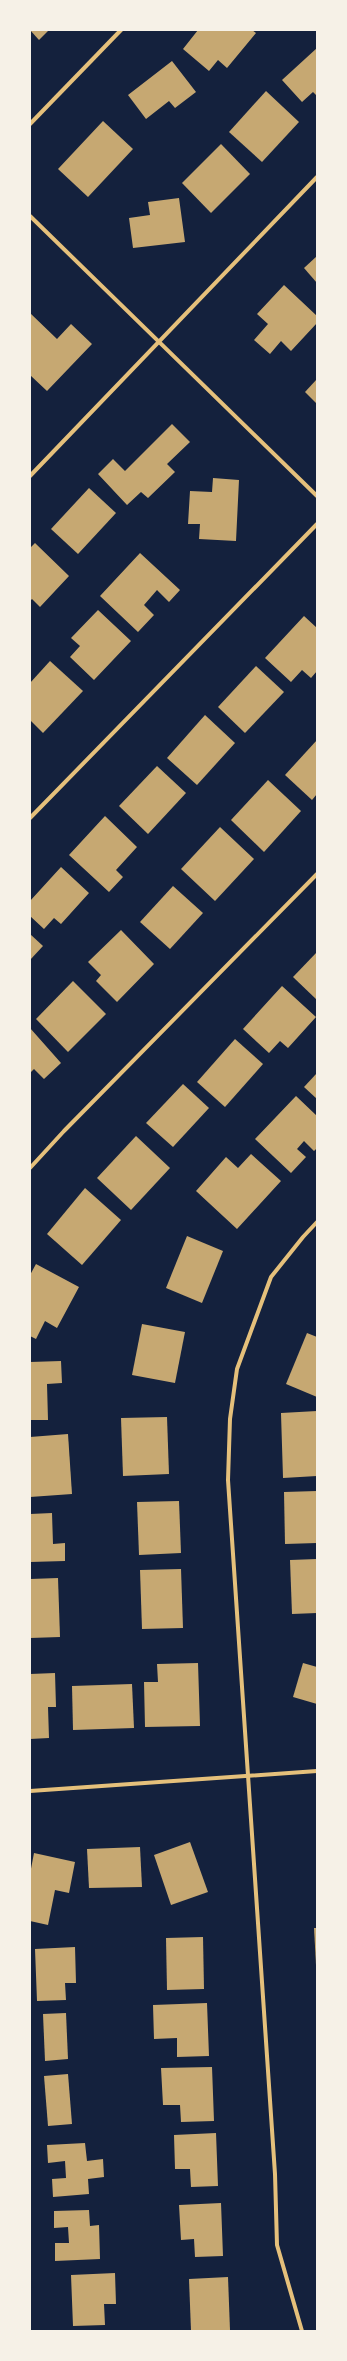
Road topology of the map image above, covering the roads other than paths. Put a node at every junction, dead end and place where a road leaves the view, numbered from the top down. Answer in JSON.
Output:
{"nodes":[{"id":1,"x":121,"y":30,"type":"edge"},
{"id":2,"x":30,"y":124,"type":"edge"},
{"id":3,"x":317,"y":177,"type":"edge"},
{"id":4,"x":30,"y":216,"type":"edge"},
{"id":5,"x":160,"y":342,"type":"junction"},
{"id":6,"x":30,"y":476,"type":"edge"},
{"id":7,"x":317,"y":496,"type":"edge"},
{"id":8,"x":317,"y":524,"type":"edge"},
{"id":9,"x":30,"y":818,"type":"edge"},
{"id":10,"x":317,"y":874,"type":"edge"},
{"id":11,"x":30,"y":1168,"type":"edge"},
{"id":12,"x":317,"y":1222,"type":"edge"},
{"id":13,"x":317,"y":1771,"type":"edge"},
{"id":14,"x":248,"y":1775,"type":"junction"},
{"id":15,"x":30,"y":1792,"type":"edge"},
{"id":16,"x":302,"y":2331,"type":"edge"}],
"edges":[{"from":1,"to":2,"type":"street"},
{"from":3,"to":5,"type":"street"},
{"from":4,"to":5,"type":"street"},
{"from":5,"to":6,"type":"street"},
{"from":5,"to":7,"type":"street"},
{"from":8,"to":9,"type":"street"},
{"from":10,"to":11,"type":"street"},
{"from":12,"to":14,"type":"street"},
{"from":13,"to":14,"type":"street"},
{"from":14,"to":15,"type":"street"},
{"from":14,"to":16,"type":"street"}]}
